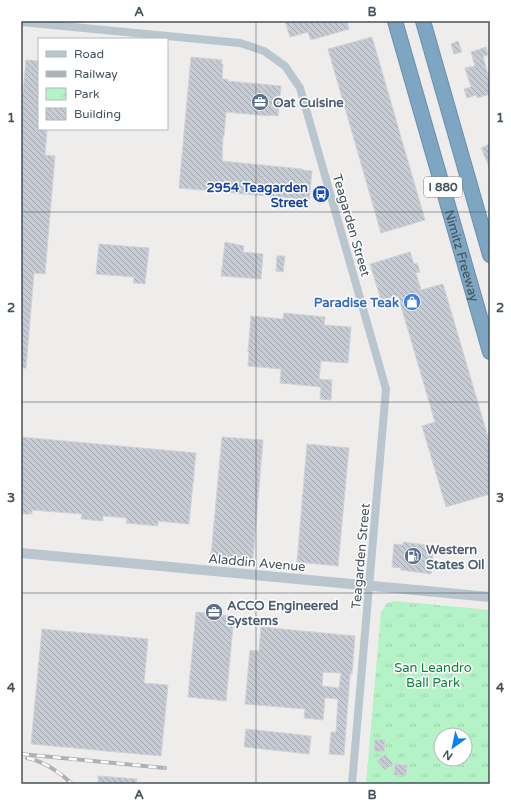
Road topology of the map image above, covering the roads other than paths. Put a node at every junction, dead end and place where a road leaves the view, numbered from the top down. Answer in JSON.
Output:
{"nodes":[{"id":1,"x":395,"y":21,"type":"edge"},
{"id":2,"x":423,"y":21,"type":"edge"},
{"id":3,"x":21,"y":22,"type":"edge"},
{"id":4,"x":490,"y":255,"type":"edge"},
{"id":5,"x":490,"y":352,"type":"edge"},
{"id":6,"x":21,"y":554,"type":"edge"},
{"id":7,"x":370,"y":585,"type":"junction"},
{"id":8,"x":490,"y":597,"type":"edge"},
{"id":9,"x":352,"y":784,"type":"edge"}],
"edges":[{"from":1,"to":5,"type":"highway","name":"Nimitz Freeway","number":"I 880"},
{"from":2,"to":4,"type":"highway","name":"Nimitz Freeway","number":"I 880"},
{"from":3,"to":7,"type":"street","name":"Teagarden Street"},
{"from":6,"to":7,"type":"street","name":"Aladdin Avenue"},
{"from":7,"to":8,"type":"street","name":"Aladdin Avenue"},
{"from":7,"to":9,"type":"street","name":"Teagarden Street"}]}
